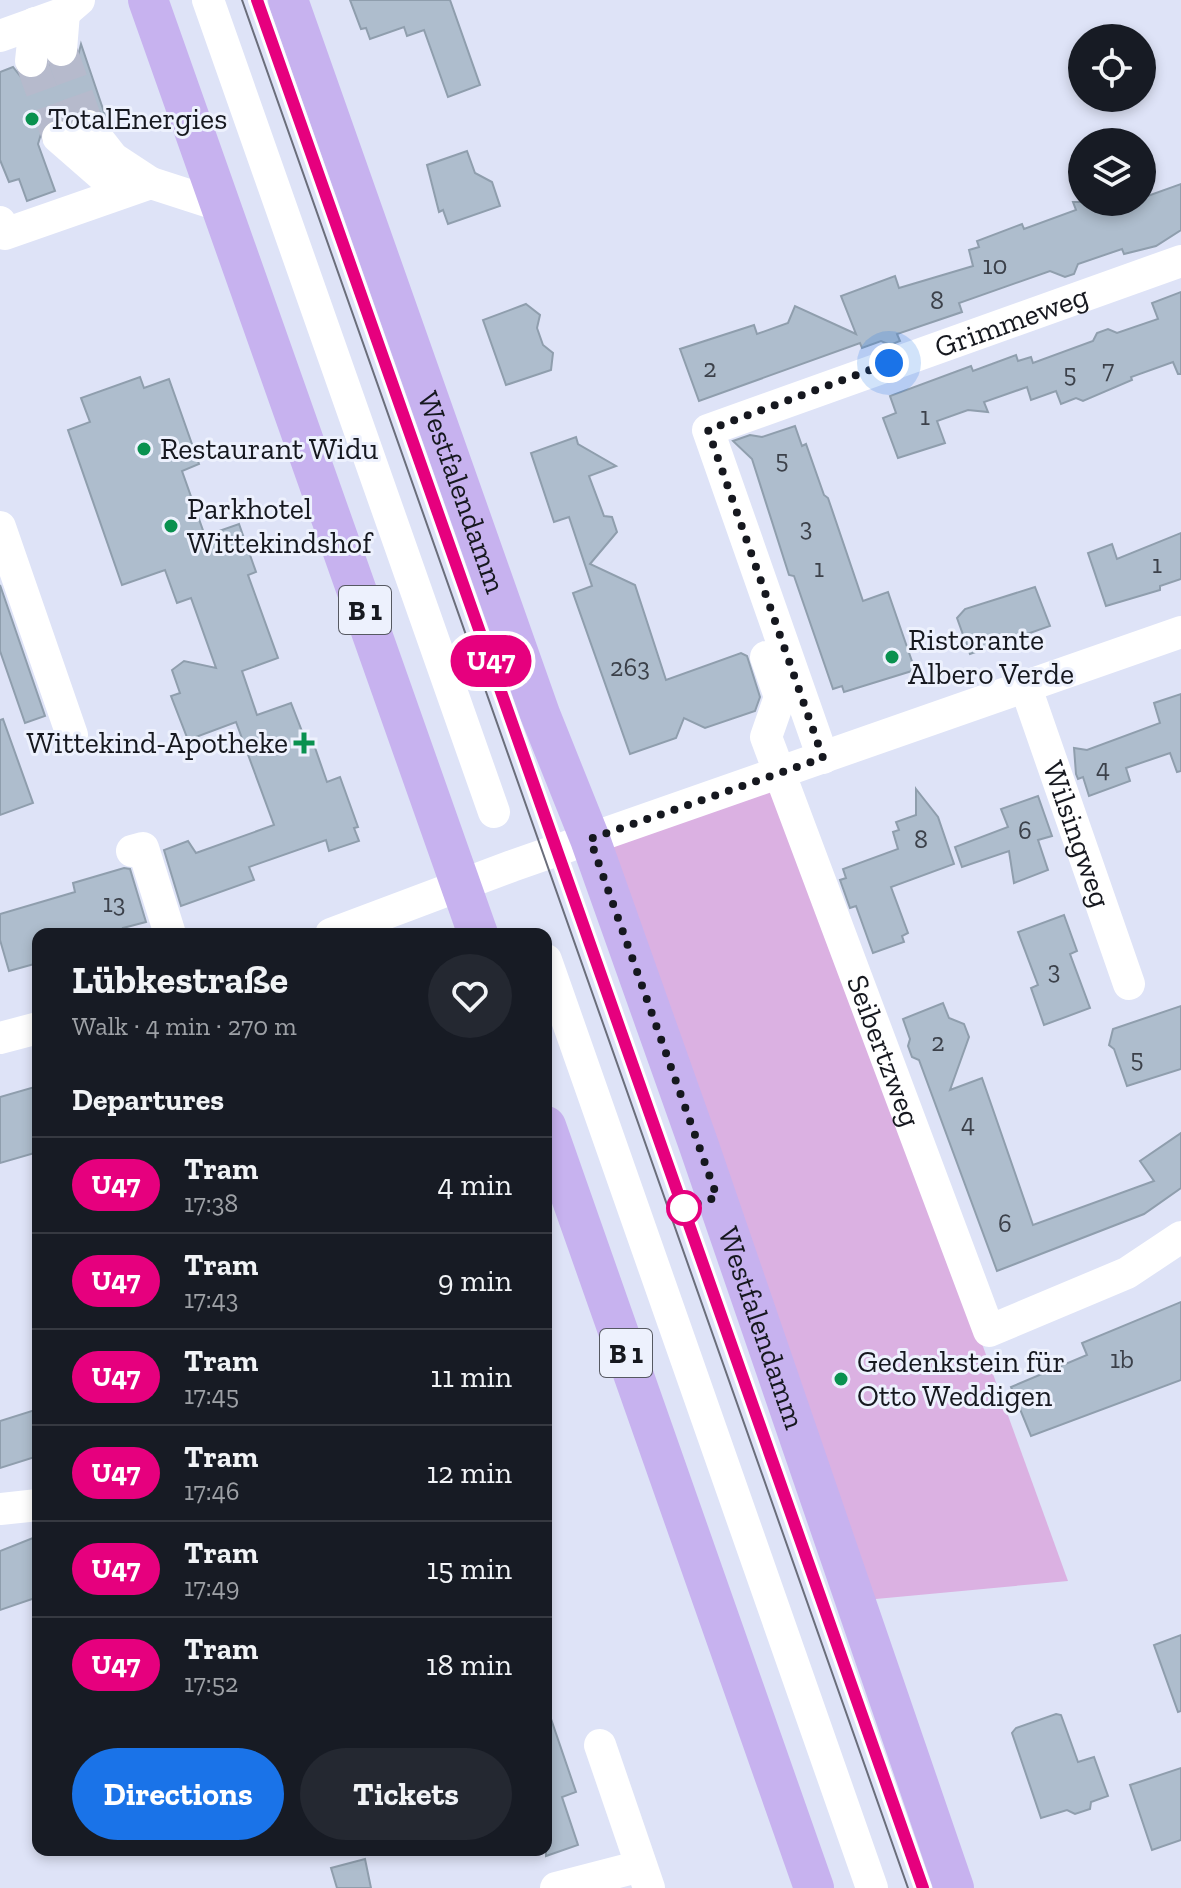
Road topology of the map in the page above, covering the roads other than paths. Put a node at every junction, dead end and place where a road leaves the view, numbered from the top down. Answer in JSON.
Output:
{"nodes":[{"id":1,"x":148,"y":0,"type":"edge"},
{"id":2,"x":208,"y":0,"type":"edge"},
{"id":3,"x":288,"y":0,"type":"edge"},
{"id":4,"x":59,"y":12,"type":"edge"},
{"id":5,"x":0,"y":36,"type":"edge"},
{"id":6,"x":61,"y":50,"type":"tunnel mouth"},
{"id":7,"x":31,"y":61,"type":"dead end"},
{"id":8,"x":88,"y":126,"type":"tunnel mouth"},
{"id":9,"x":58,"y":137,"type":"tunnel mouth"},
{"id":10,"x":136,"y":187,"type":"junction"},
{"id":11,"x":219,"y":205,"type":"junction"},
{"id":12,"x":0,"y":222,"type":"edge"},
{"id":13,"x":1181,"y":261,"type":"edge"},
{"id":14,"x":0,"y":527,"type":"edge"},
{"id":15,"x":1181,"y":632,"type":"edge"},
{"id":16,"x":766,"y":657,"type":"dead end"},
{"id":17,"x":1025,"y":685,"type":"junction"},
{"id":18,"x":72,"y":735,"type":"dead end"},
{"id":19,"x":823,"y":758,"type":"junction"},
{"id":20,"x":779,"y":773,"type":"junction"},
{"id":21,"x":494,"y":812,"type":"dead end"},
{"id":22,"x":590,"y":839,"type":"junction"},
{"id":23,"x":132,"y":851,"type":"dead end"},
{"id":24,"x":461,"y":885,"type":"junction"},
{"id":25,"x":168,"y":928,"type":"edge"},
{"id":26,"x":347,"y":928,"type":"edge"},
{"id":27,"x":476,"y":928,"type":"edge"},
{"id":28,"x":552,"y":977,"type":"edge"},
{"id":29,"x":1129,"y":984,"type":"dead end"},
{"id":30,"x":32,"y":1030,"type":"edge"},
{"id":31,"x":0,"y":1038,"type":"edge"},
{"id":32,"x":552,"y":1143,"type":"edge"},
{"id":33,"x":1181,"y":1237,"type":"edge"},
{"id":34,"x":32,"y":1506,"type":"edge"},
{"id":35,"x":0,"y":1509,"type":"edge"},
{"id":36,"x":600,"y":1745,"type":"dead end"},
{"id":37,"x":645,"y":1877,"type":"edge"},
{"id":38,"x":556,"y":1888,"type":"edge"},
{"id":39,"x":814,"y":1888,"type":"edge"},
{"id":40,"x":872,"y":1888,"type":"edge"},
{"id":41,"x":954,"y":1888,"type":"edge"}],
"edges":[{"from":1,"to":11,"type":"main road","number":"B 1"},
{"from":2,"to":21,"type":"street"},
{"from":3,"to":22,"type":"main road","name":"Westfalendamm"},
{"from":4,"to":5,"type":"street"},
{"from":4,"to":6,"type":"street"},
{"from":4,"to":7,"type":"street"},
{"from":8,"to":10,"type":"street"},
{"from":9,"to":10,"type":"street"},
{"from":10,"to":11,"type":"street"},
{"from":10,"to":12,"type":"street"},
{"from":11,"to":24,"type":"main road","number":"B 1"},
{"from":13,"to":19,"type":"street","name":"Grimmeweg"},
{"from":14,"to":18,"type":"street"},
{"from":15,"to":17,"type":"street"},
{"from":16,"to":20,"type":"street","name":"Seibertzweg"},
{"from":17,"to":19,"type":"street"},
{"from":17,"to":29,"type":"street","name":"Wilsingweg"},
{"from":19,"to":20,"type":"street"},
{"from":20,"to":22,"type":"street"},
{"from":20,"to":33,"type":"street","name":"Seibertzweg"},
{"from":22,"to":24,"type":"street"},
{"from":22,"to":41,"type":"main road","name":"Westfalendamm"},
{"from":23,"to":25,"type":"street"},
{"from":24,"to":26,"type":"street"},
{"from":24,"to":27,"type":"main road","number":"B 1"},
{"from":28,"to":40,"type":"street"},
{"from":30,"to":31,"type":"street"},
{"from":32,"to":39,"type":"main road","number":"B 1"},
{"from":34,"to":35,"type":"street"},
{"from":36,"to":37,"type":"street"},
{"from":37,"to":38,"type":"street"}]}
